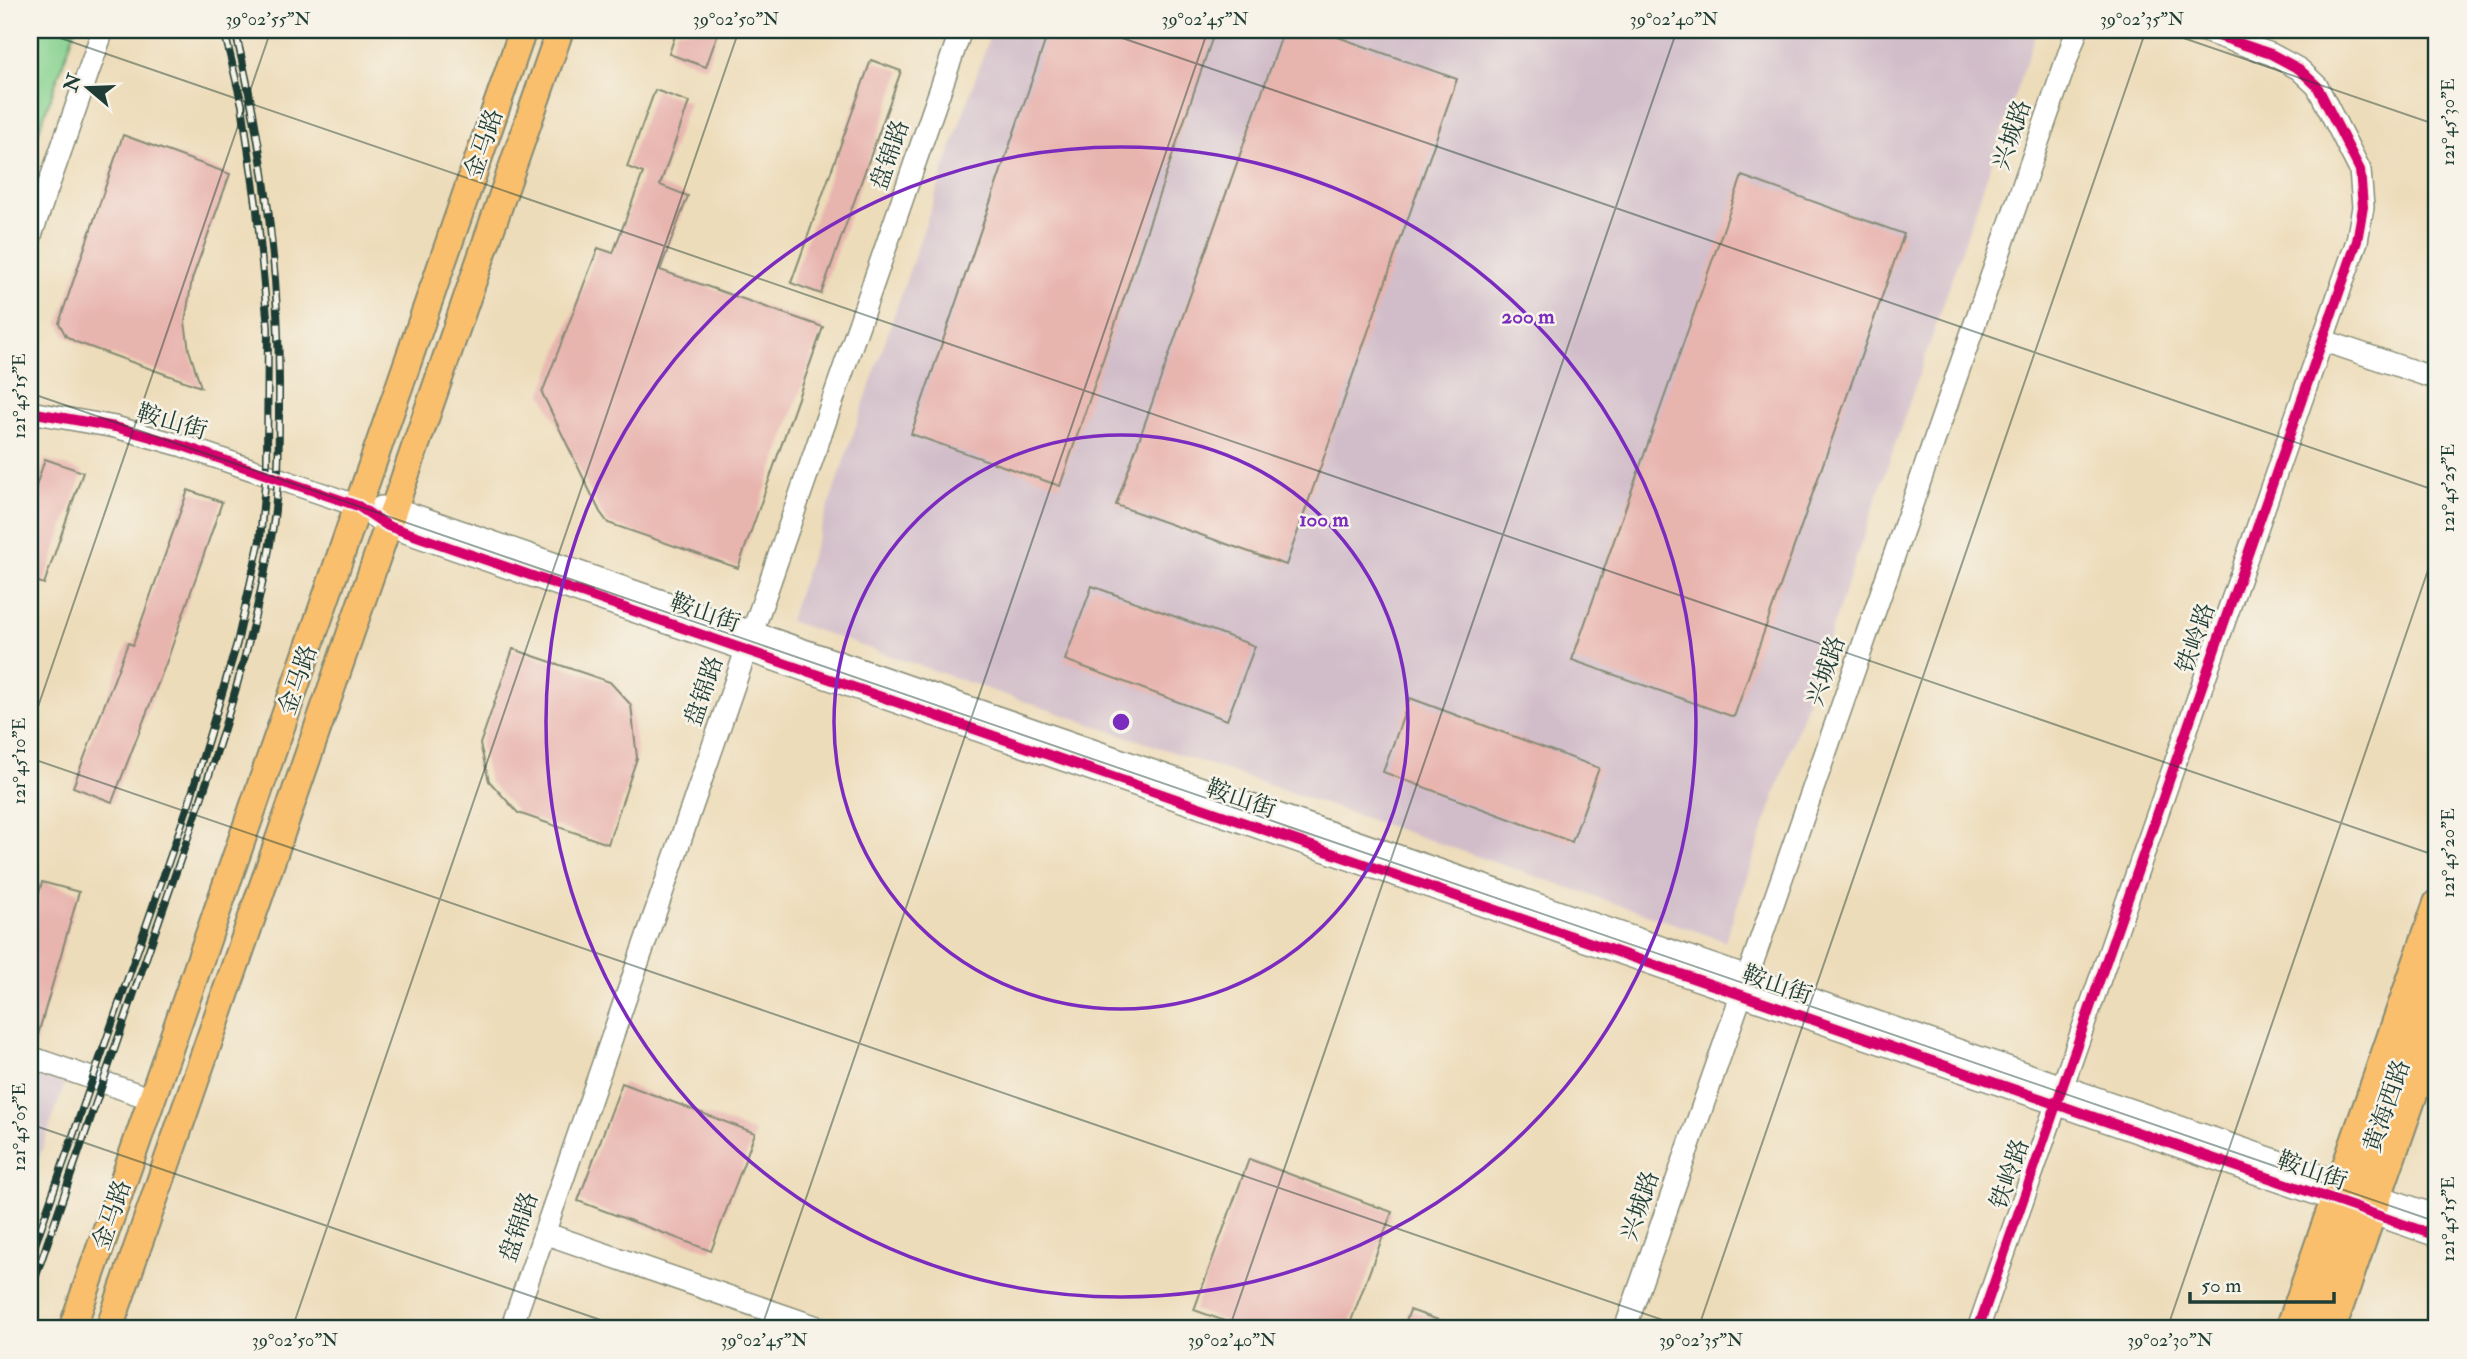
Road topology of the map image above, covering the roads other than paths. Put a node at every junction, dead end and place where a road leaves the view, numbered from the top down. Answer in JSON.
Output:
{"nodes":[{"id":1,"x":103,"y":30,"type":"edge"},
{"id":2,"x":523,"y":30,"type":"edge"},
{"id":3,"x":560,"y":30,"type":"edge"},
{"id":4,"x":961,"y":30,"type":"edge"},
{"id":5,"x":2077,"y":30,"type":"edge"},
{"id":6,"x":2201,"y":30,"type":"edge"},
{"id":7,"x":30,"y":238,"type":"edge"},
{"id":8,"x":2322,"y":340,"type":"junction"},
{"id":9,"x":2437,"y":379,"type":"edge"},
{"id":10,"x":30,"y":412,"type":"edge"},
{"id":11,"x":358,"y":506,"type":"junction"},
{"id":12,"x":391,"y":517,"type":"junction"},
{"id":13,"x":749,"y":641,"type":"junction"},
{"id":14,"x":2437,"y":903,"type":"edge"},
{"id":15,"x":2437,"y":962,"type":"edge"},
{"id":16,"x":1744,"y":986,"type":"junction"},
{"id":17,"x":2437,"y":1028,"type":"edge"},
{"id":18,"x":30,"y":1056,"type":"edge"},
{"id":19,"x":2060,"y":1095,"type":"junction"},
{"id":20,"x":152,"y":1099,"type":"junction"},
{"id":21,"x":2356,"y":1198,"type":"junction"},
{"id":22,"x":2437,"y":1216,"type":"edge"},
{"id":23,"x":544,"y":1233,"type":"junction"},
{"id":24,"x":2437,"y":1236,"type":"edge"},
{"id":25,"x":72,"y":1329,"type":"edge"},
{"id":26,"x":109,"y":1329,"type":"edge"},
{"id":27,"x":511,"y":1329,"type":"edge"},
{"id":28,"x":823,"y":1329,"type":"edge"},
{"id":29,"x":1625,"y":1329,"type":"edge"},
{"id":30,"x":1978,"y":1329,"type":"edge"},
{"id":31,"x":2289,"y":1329,"type":"edge"},
{"id":32,"x":2309,"y":1329,"type":"edge"},
{"id":33,"x":2332,"y":1329,"type":"edge"}],
"edges":[{"from":1,"to":7,"type":"street"},
{"from":2,"to":11,"type":"main road","name":"金马路"},
{"from":3,"to":12,"type":"main road","name":"金马路"},
{"from":4,"to":13,"type":"street","name":"盘锦路"},
{"from":5,"to":16,"type":"street","name":"兴城路"},
{"from":6,"to":8,"type":"street","name":"铁岭路"},
{"from":8,"to":9,"type":"street"},
{"from":8,"to":19,"type":"street","name":"铁岭路"},
{"from":10,"to":11,"type":"street","name":"鞍山街"},
{"from":11,"to":12,"type":"street","name":"鞍山街"},
{"from":11,"to":20,"type":"main road","name":"金马路"},
{"from":12,"to":13,"type":"street","name":"鞍山街"},
{"from":12,"to":26,"type":"main road","name":"金马路"},
{"from":13,"to":16,"type":"street","name":"鞍山街"},
{"from":13,"to":23,"type":"street","name":"盘锦路"},
{"from":14,"to":21,"type":"main road"},
{"from":15,"to":21,"type":"main road","name":"黄海西路"},
{"from":16,"to":19,"type":"street","name":"鞍山街"},
{"from":16,"to":29,"type":"street","name":"兴城路"},
{"from":17,"to":21,"type":"main road","name":"黄海西路"},
{"from":18,"to":20,"type":"street"},
{"from":19,"to":21,"type":"street","name":"鞍山街"},
{"from":19,"to":30,"type":"street","name":"铁岭路"},
{"from":20,"to":25,"type":"main road","name":"金马路"},
{"from":21,"to":22,"type":"street","name":"鞍山街"},
{"from":21,"to":24,"type":"street","name":"鞍山街"},
{"from":21,"to":31,"type":"main road"},
{"from":21,"to":32,"type":"main road","name":"黄海西路"},
{"from":21,"to":33,"type":"main road","name":"黄海西路"},
{"from":23,"to":27,"type":"street","name":"盘锦路"},
{"from":23,"to":28,"type":"street"}]}
